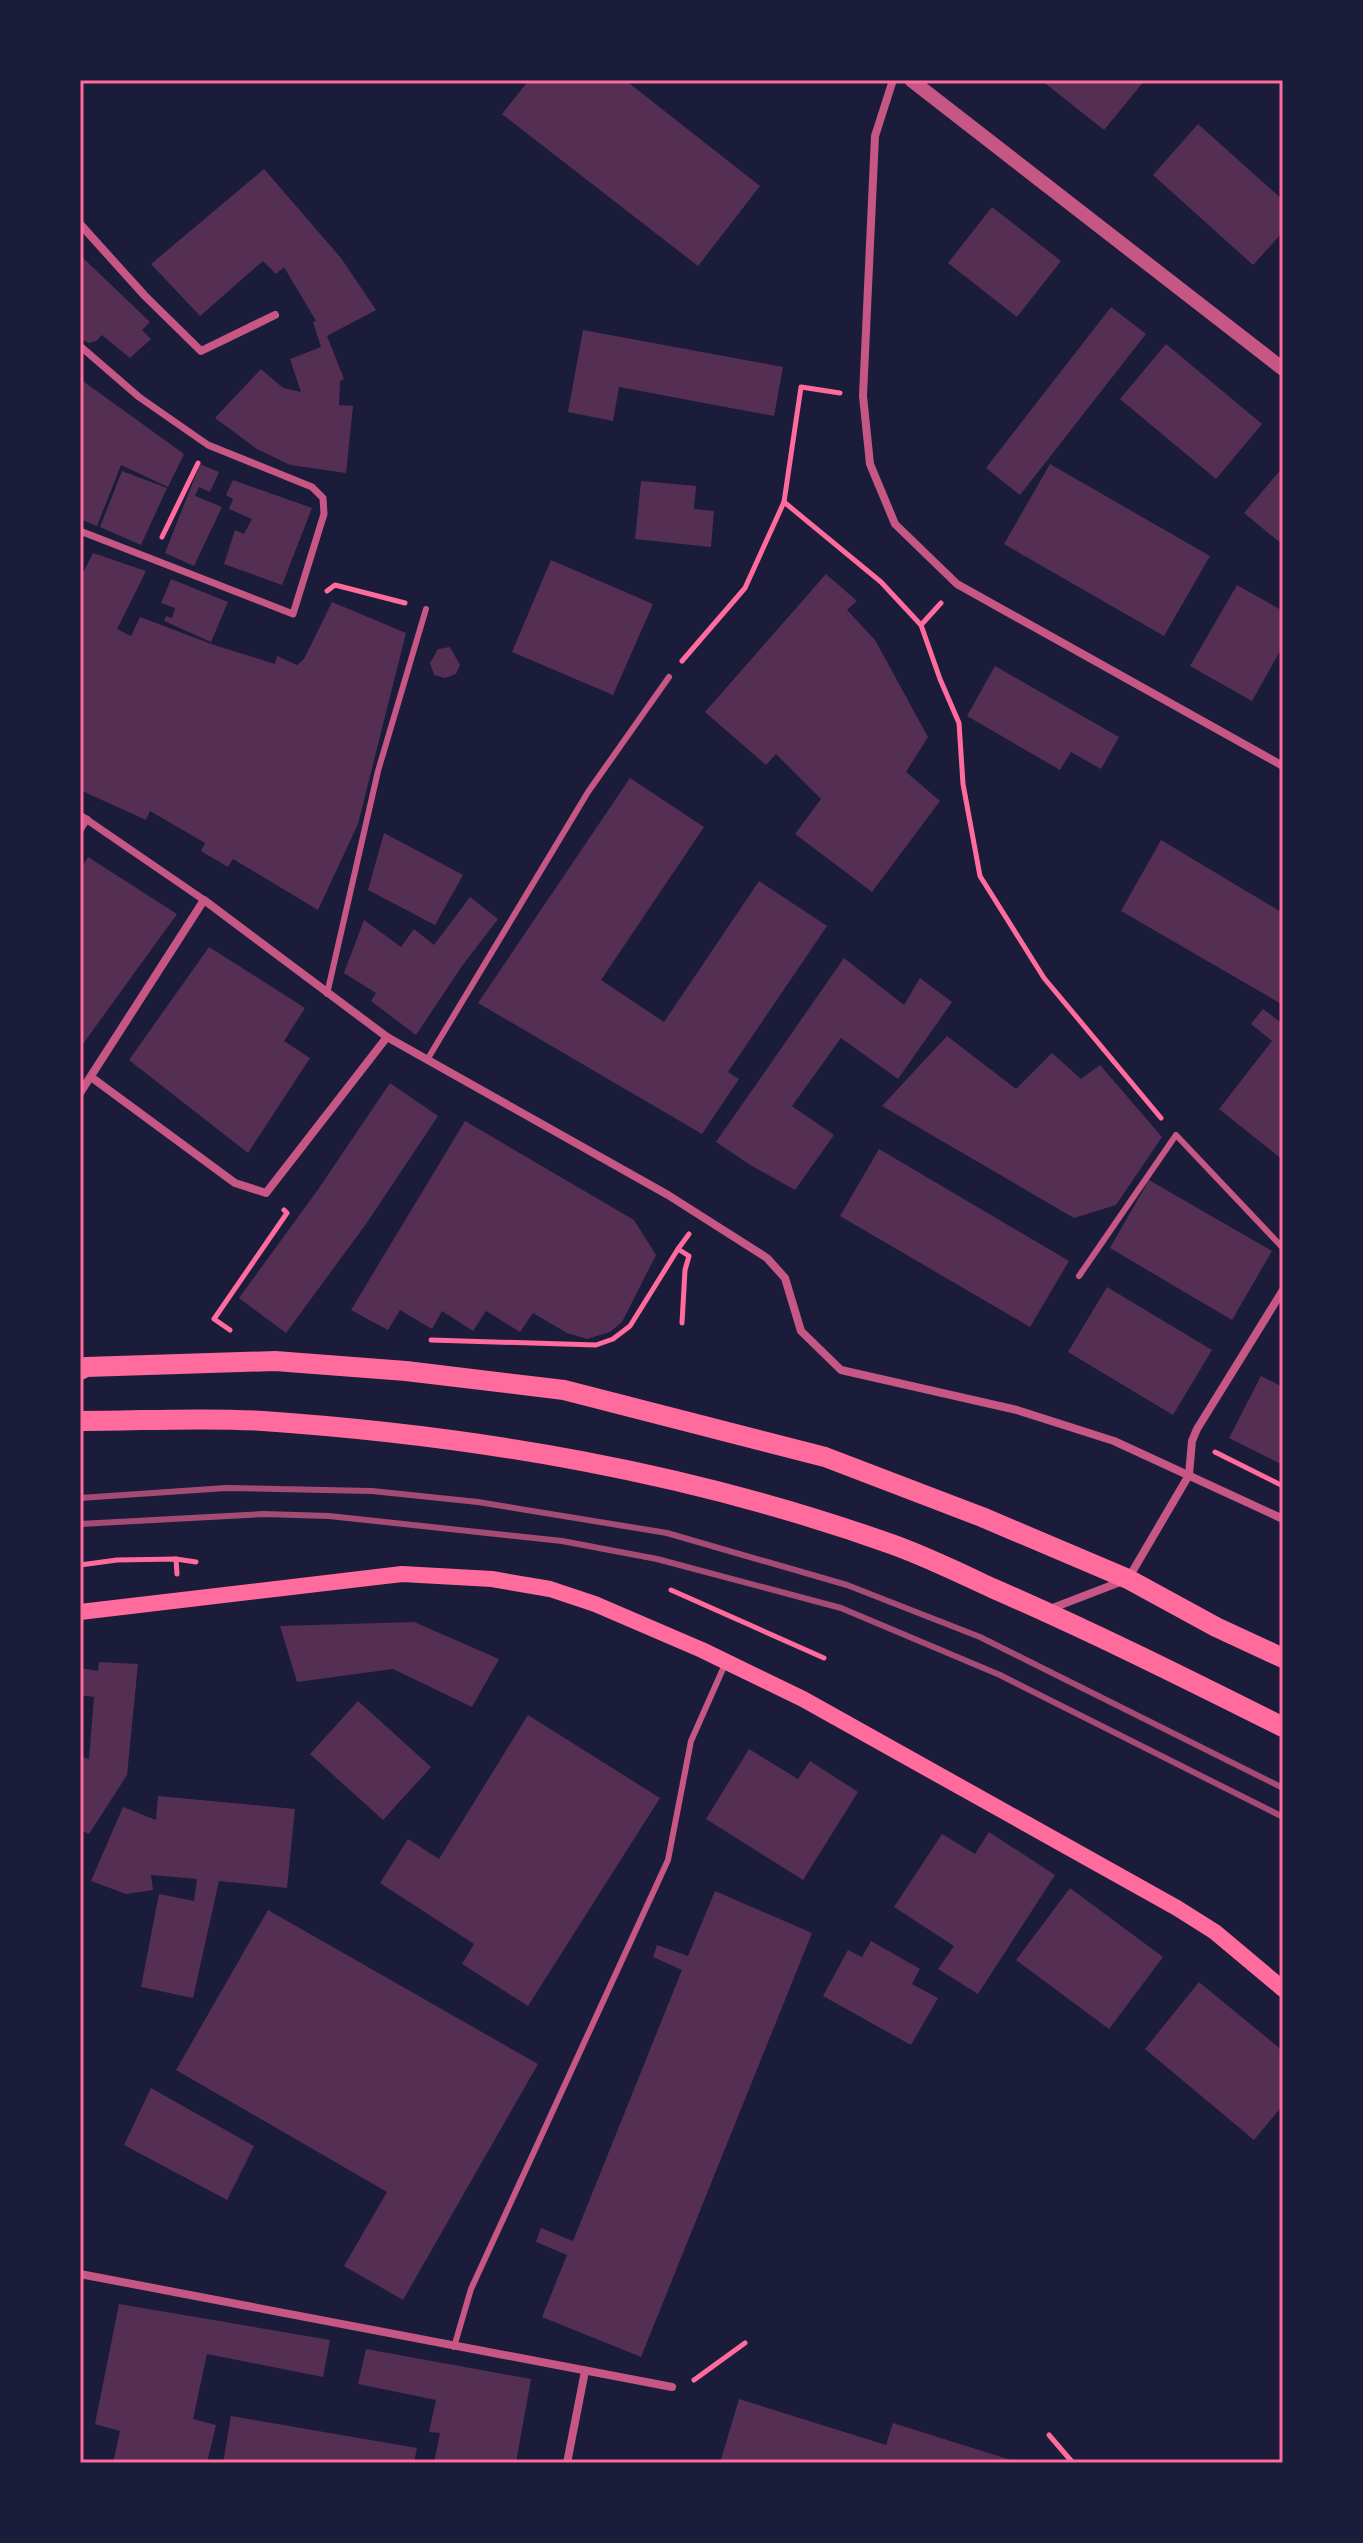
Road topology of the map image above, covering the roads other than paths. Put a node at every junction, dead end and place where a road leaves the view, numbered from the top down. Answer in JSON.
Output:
{"nodes":[{"id":1,"x":893,"y":80,"type":"edge"},
{"id":2,"x":911,"y":80,"type":"edge"},
{"id":3,"x":80,"y":224,"type":"edge"},
{"id":4,"x":275,"y":315,"type":"dead end"},
{"id":5,"x":80,"y":346,"type":"edge"},
{"id":6,"x":1283,"y":369,"type":"edge"},
{"id":7,"x":80,"y":531,"type":"edge"},
{"id":8,"x":426,"y":609,"type":"road end"},
{"id":9,"x":669,"y":677,"type":"road end"},
{"id":10,"x":1283,"y":766,"type":"edge"},
{"id":11,"x":83,"y":817,"type":"edge"},
{"id":12,"x":80,"y":830,"type":"edge"},
{"id":13,"x":204,"y":900,"type":"junction"},
{"id":14,"x":327,"y":994,"type":"junction"},
{"id":15,"x":387,"y":1037,"type":"junction"},
{"id":16,"x":427,"y":1060,"type":"junction"},
{"id":17,"x":91,"y":1077,"type":"junction"},
{"id":18,"x":80,"y":1093,"type":"edge"},
{"id":19,"x":1283,"y":1248,"type":"edge"},
{"id":20,"x":1079,"y":1276,"type":"dead end"},
{"id":21,"x":1283,"y":1290,"type":"edge"},
{"id":22,"x":80,"y":1370,"type":"edge"},
{"id":23,"x":80,"y":1421,"type":"edge"},
{"id":24,"x":1189,"y":1475,"type":"junction"},
{"id":25,"x":1283,"y":1519,"type":"edge"},
{"id":26,"x":1128,"y":1579,"type":"junction"},
{"id":27,"x":1045,"y":1611,"type":"junction"},
{"id":28,"x":80,"y":1612,"type":"edge"},
{"id":29,"x":1283,"y":1658,"type":"edge"},
{"id":30,"x":726,"y":1661,"type":"junction"},
{"id":31,"x":1283,"y":1727,"type":"edge"},
{"id":32,"x":1283,"y":1989,"type":"edge"},
{"id":33,"x":80,"y":2274,"type":"edge"},
{"id":34,"x":454,"y":2347,"type":"junction"},
{"id":35,"x":585,"y":2371,"type":"junction"},
{"id":36,"x":672,"y":2387,"type":"road end"},
{"id":37,"x":567,"y":2463,"type":"edge"}],
"edges":[{"from":1,"to":10,"type":"street"},
{"from":2,"to":6,"type":"street"},
{"from":3,"to":4,"type":"street"},
{"from":5,"to":7,"type":"street"},
{"from":8,"to":14,"type":"lane"},
{"from":9,"to":16,"type":"lane"},
{"from":11,"to":12,"type":"street"},
{"from":11,"to":13,"type":"street"},
{"from":13,"to":14,"type":"street"},
{"from":13,"to":17,"type":"street"},
{"from":14,"to":15,"type":"street"},
{"from":15,"to":16,"type":"street"},
{"from":15,"to":17,"type":"street"},
{"from":16,"to":24,"type":"street"},
{"from":17,"to":18,"type":"street"},
{"from":19,"to":20,"type":"lane"},
{"from":21,"to":24,"type":"street"},
{"from":22,"to":26,"type":"main road"},
{"from":23,"to":27,"type":"main road"},
{"from":24,"to":25,"type":"street"},
{"from":24,"to":26,"type":"street"},
{"from":26,"to":27,"type":"street"},
{"from":26,"to":29,"type":"main road"},
{"from":27,"to":31,"type":"main road"},
{"from":28,"to":30,"type":"main road"},
{"from":30,"to":32,"type":"main road"},
{"from":30,"to":34,"type":"lane"},
{"from":33,"to":34,"type":"street"},
{"from":34,"to":35,"type":"street"},
{"from":35,"to":36,"type":"street"},
{"from":35,"to":37,"type":"street"}]}
